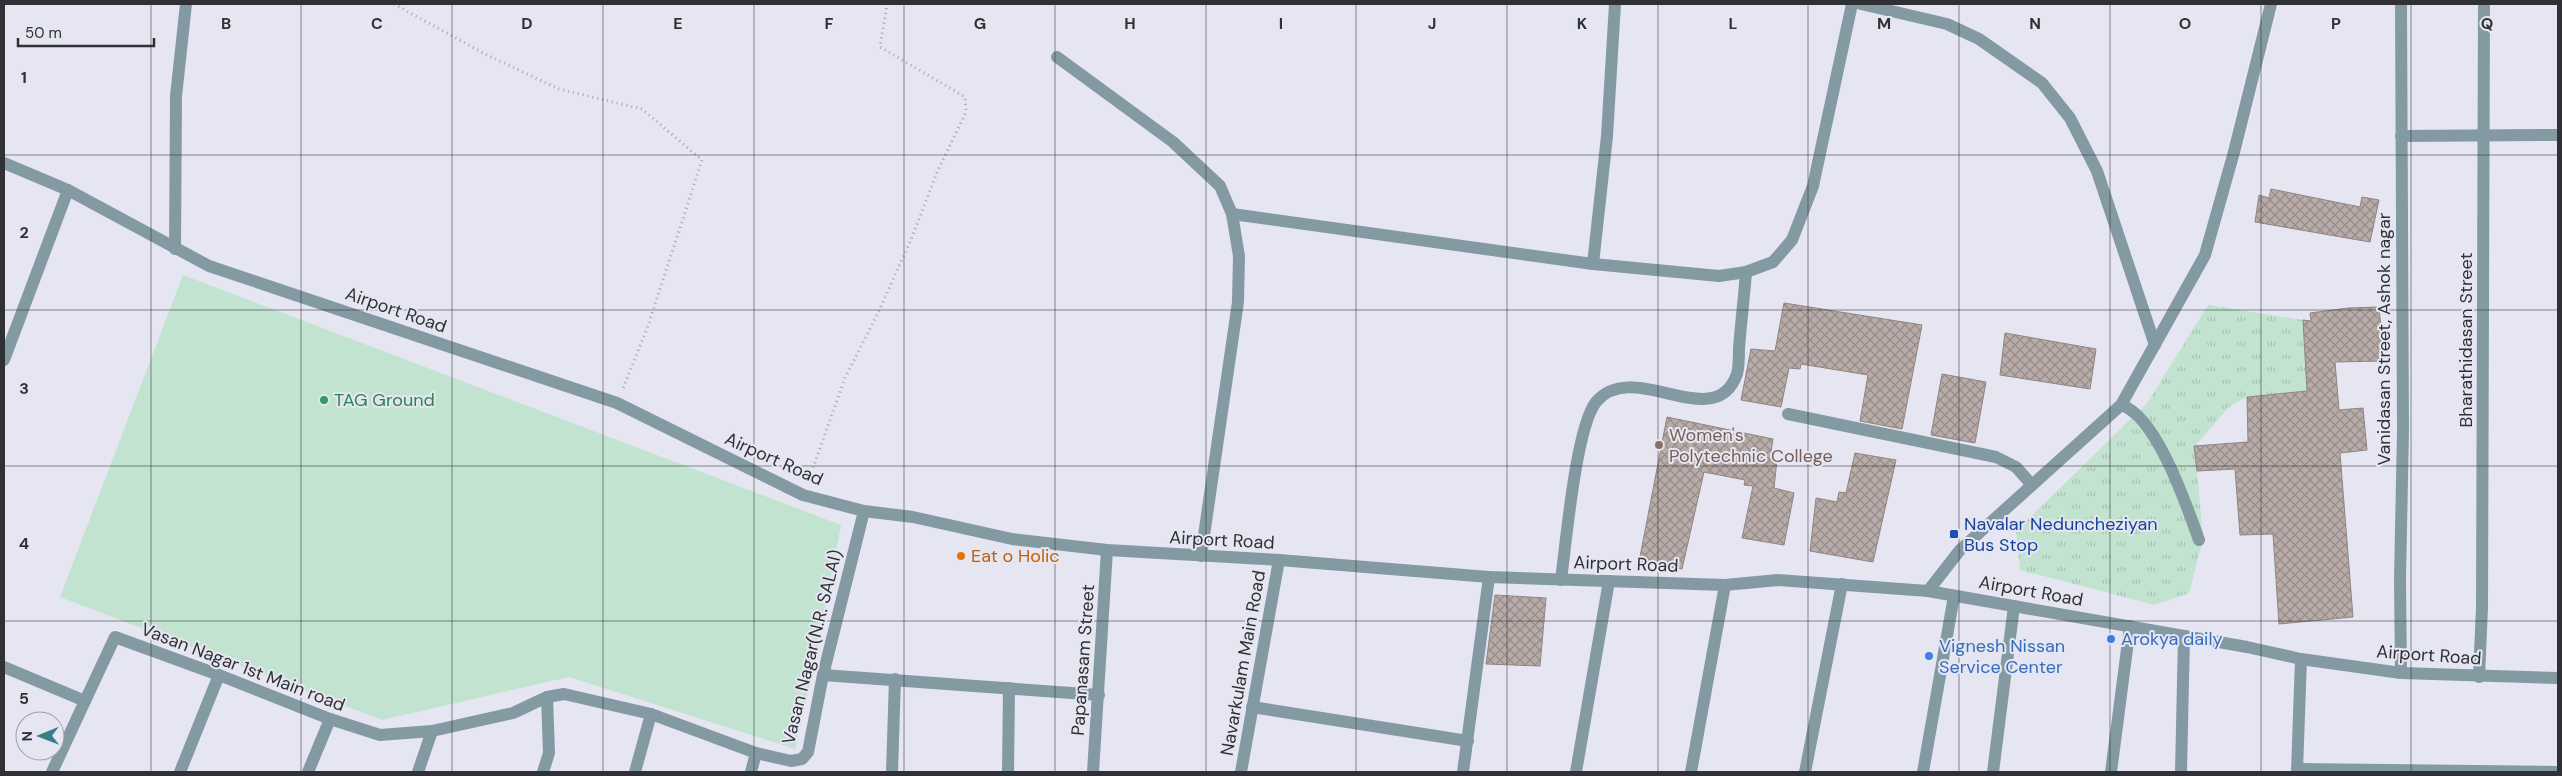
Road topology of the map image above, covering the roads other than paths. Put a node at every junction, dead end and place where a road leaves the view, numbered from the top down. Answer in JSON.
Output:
{"nodes":[{"id":1,"x":186,"y":4,"type":"edge"},
{"id":2,"x":1614,"y":4,"type":"edge"},
{"id":3,"x":1852,"y":4,"type":"edge"},
{"id":4,"x":1861,"y":4,"type":"edge"},
{"id":5,"x":2271,"y":4,"type":"edge"},
{"id":6,"x":2401,"y":4,"type":"edge"},
{"id":7,"x":2484,"y":4,"type":"edge"},
{"id":8,"x":1057,"y":57,"type":"dead end"},
{"id":9,"x":2558,"y":135,"type":"edge"},
{"id":10,"x":2401,"y":136,"type":"junction"},
{"id":11,"x":2483,"y":136,"type":"junction"},
{"id":12,"x":4,"y":163,"type":"edge"},
{"id":13,"x":68,"y":190,"type":"junction"},
{"id":14,"x":1232,"y":214,"type":"junction"},
{"id":15,"x":175,"y":249,"type":"junction"},
{"id":16,"x":1593,"y":264,"type":"junction"},
{"id":17,"x":1746,"y":272,"type":"junction"},
{"id":18,"x":2155,"y":344,"type":"junction"},
{"id":19,"x":4,"y":360,"type":"edge"},
{"id":20,"x":2121,"y":405,"type":"junction"},
{"id":21,"x":1788,"y":414,"type":"dead end"},
{"id":22,"x":2032,"y":485,"type":"junction"},
{"id":23,"x":864,"y":511,"type":"junction"},
{"id":24,"x":2200,"y":540,"type":"dead end"},
{"id":25,"x":1107,"y":550,"type":"junction"},
{"id":26,"x":1201,"y":556,"type":"junction"},
{"id":27,"x":1279,"y":560,"type":"junction"},
{"id":28,"x":1489,"y":577,"type":"junction"},
{"id":29,"x":1561,"y":580,"type":"junction"},
{"id":30,"x":1609,"y":581,"type":"junction"},
{"id":31,"x":1842,"y":584,"type":"junction"},
{"id":32,"x":1726,"y":585,"type":"junction"},
{"id":33,"x":1928,"y":591,"type":"junction"},
{"id":34,"x":1954,"y":596,"type":"junction"},
{"id":35,"x":2014,"y":606,"type":"junction"},
{"id":36,"x":2130,"y":626,"type":"junction"},
{"id":37,"x":2184,"y":636,"type":"junction"},
{"id":38,"x":2301,"y":659,"type":"junction"},
{"id":39,"x":4,"y":667,"type":"edge"},
{"id":40,"x":2401,"y":673,"type":"junction"},
{"id":41,"x":823,"y":674,"type":"junction"},
{"id":42,"x":219,"y":675,"type":"junction"},
{"id":43,"x":2479,"y":677,"type":"junction"},
{"id":44,"x":2558,"y":678,"type":"edge"},
{"id":45,"x":895,"y":679,"type":"junction"},
{"id":46,"x":1010,"y":688,"type":"junction"},
{"id":47,"x":1099,"y":695,"type":"junction"},
{"id":48,"x":547,"y":697,"type":"junction"},
{"id":49,"x":85,"y":700,"type":"junction"},
{"id":50,"x":1252,"y":707,"type":"junction"},
{"id":51,"x":513,"y":713,"type":"joint"},
{"id":52,"x":651,"y":714,"type":"junction"},
{"id":53,"x":330,"y":720,"type":"junction"},
{"id":54,"x":432,"y":731,"type":"junction"},
{"id":55,"x":1468,"y":741,"type":"junction"},
{"id":56,"x":756,"y":753,"type":"junction"},
{"id":57,"x":2297,"y":770,"type":"edge"},
{"id":58,"x":184,"y":771,"type":"edge"},
{"id":59,"x":52,"y":772,"type":"edge"},
{"id":60,"x":308,"y":772,"type":"edge"},
{"id":61,"x":418,"y":772,"type":"edge"},
{"id":62,"x":543,"y":772,"type":"edge"},
{"id":63,"x":635,"y":772,"type":"edge"},
{"id":64,"x":751,"y":772,"type":"edge"},
{"id":65,"x":892,"y":772,"type":"edge"},
{"id":66,"x":1008,"y":772,"type":"edge"},
{"id":67,"x":1093,"y":772,"type":"edge"},
{"id":68,"x":1241,"y":772,"type":"edge"},
{"id":69,"x":1463,"y":772,"type":"edge"},
{"id":70,"x":1576,"y":772,"type":"edge"},
{"id":71,"x":1691,"y":772,"type":"edge"},
{"id":72,"x":1806,"y":772,"type":"edge"},
{"id":73,"x":1923,"y":772,"type":"edge"},
{"id":74,"x":1992,"y":772,"type":"edge"},
{"id":75,"x":2111,"y":772,"type":"edge"},
{"id":76,"x":2181,"y":772,"type":"edge"},
{"id":77,"x":2558,"y":772,"type":"edge"}],
"edges":[{"from":1,"to":15,"type":"street"},
{"from":2,"to":16,"type":"street"},
{"from":3,"to":17,"type":"street"},
{"from":4,"to":18,"type":"street"},
{"from":5,"to":18,"type":"street"},
{"from":6,"to":10,"type":"street","name":"Vanidasan Street, Ashok nagar"},
{"from":7,"to":11,"type":"street","name":"Bharathidasan Street"},
{"from":8,"to":14,"type":"street"},
{"from":9,"to":11,"type":"street"},
{"from":10,"to":11,"type":"street"},
{"from":10,"to":40,"type":"street","name":"Vanidasan Street, Ashok nagar"},
{"from":11,"to":43,"type":"street","name":"Bharathidasan Street"},
{"from":12,"to":13,"type":"street","name":"Airport Road"},
{"from":13,"to":15,"type":"street","name":"Airport Road"},
{"from":13,"to":19,"type":"street"},
{"from":14,"to":16,"type":"street"},
{"from":14,"to":26,"type":"street"},
{"from":15,"to":23,"type":"street","name":"Airport Road"},
{"from":16,"to":17,"type":"street"},
{"from":17,"to":29,"type":"street"},
{"from":18,"to":20,"type":"street"},
{"from":20,"to":22,"type":"street"},
{"from":20,"to":24,"type":"street"},
{"from":21,"to":22,"type":"street"},
{"from":22,"to":33,"type":"street"},
{"from":23,"to":25,"type":"street","name":"Airport Road"},
{"from":23,"to":41,"type":"street","name":"Vasan Nagar(N.R. SALAI)"},
{"from":25,"to":26,"type":"street","name":"Airport Road"},
{"from":25,"to":47,"type":"street","name":"Papanasam Street"},
{"from":26,"to":27,"type":"street","name":"Airport Road"},
{"from":27,"to":28,"type":"street","name":"Airport Road"},
{"from":27,"to":50,"type":"street","name":"Navarkulam Main Road"},
{"from":28,"to":29,"type":"street","name":"Airport Road"},
{"from":28,"to":55,"type":"street"},
{"from":29,"to":30,"type":"street","name":"Airport Road"},
{"from":30,"to":32,"type":"street","name":"Airport Road"},
{"from":30,"to":70,"type":"street"},
{"from":31,"to":32,"type":"street","name":"Airport Road"},
{"from":31,"to":33,"type":"street","name":"Airport Road"},
{"from":31,"to":72,"type":"street"},
{"from":32,"to":71,"type":"street"},
{"from":33,"to":34,"type":"street","name":"Airport Road"},
{"from":34,"to":35,"type":"street","name":"Airport Road"},
{"from":34,"to":73,"type":"street"},
{"from":35,"to":36,"type":"street","name":"Airport Road"},
{"from":35,"to":74,"type":"street"},
{"from":36,"to":37,"type":"street","name":"Airport Road"},
{"from":36,"to":75,"type":"street"},
{"from":37,"to":38,"type":"street","name":"Airport Road"},
{"from":37,"to":76,"type":"street"},
{"from":38,"to":40,"type":"street","name":"Airport Road"},
{"from":38,"to":57,"type":"street"},
{"from":39,"to":49,"type":"street"},
{"from":40,"to":43,"type":"street","name":"Airport Road"},
{"from":41,"to":45,"type":"street"},
{"from":41,"to":56,"type":"street","name":"Vasan Nagar(N.R. SALAI)"},
{"from":42,"to":49,"type":"street","name":"Vasan Nagar 1st Main road"},
{"from":42,"to":53,"type":"street","name":"Vasan Nagar 1st Main road"},
{"from":42,"to":58,"type":"street"},
{"from":43,"to":44,"type":"street","name":"Airport Road"},
{"from":45,"to":46,"type":"street"},
{"from":45,"to":65,"type":"street"},
{"from":46,"to":47,"type":"street"},
{"from":46,"to":66,"type":"street"},
{"from":47,"to":67,"type":"street","name":"Papanasam Street"},
{"from":48,"to":51,"type":"street","name":"Vasan Nagar(N.R. SALAI)"},
{"from":48,"to":52,"type":"street","name":"Vasan Nagar(N.R. SALAI)"},
{"from":48,"to":62,"type":"street"},
{"from":49,"to":59,"type":"street"},
{"from":50,"to":55,"type":"street"},
{"from":50,"to":68,"type":"street","name":"Navarkulam Main Road"},
{"from":51,"to":54,"type":"street","name":"Vasan Nagar 1st Main road"},
{"from":52,"to":56,"type":"street","name":"Vasan Nagar(N.R. SALAI)"},
{"from":52,"to":63,"type":"street"},
{"from":53,"to":54,"type":"street","name":"Vasan Nagar 1st Main road"},
{"from":53,"to":60,"type":"street"},
{"from":54,"to":61,"type":"street"},
{"from":55,"to":69,"type":"street"},
{"from":56,"to":64,"type":"street"},
{"from":57,"to":77,"type":"street"}]}
